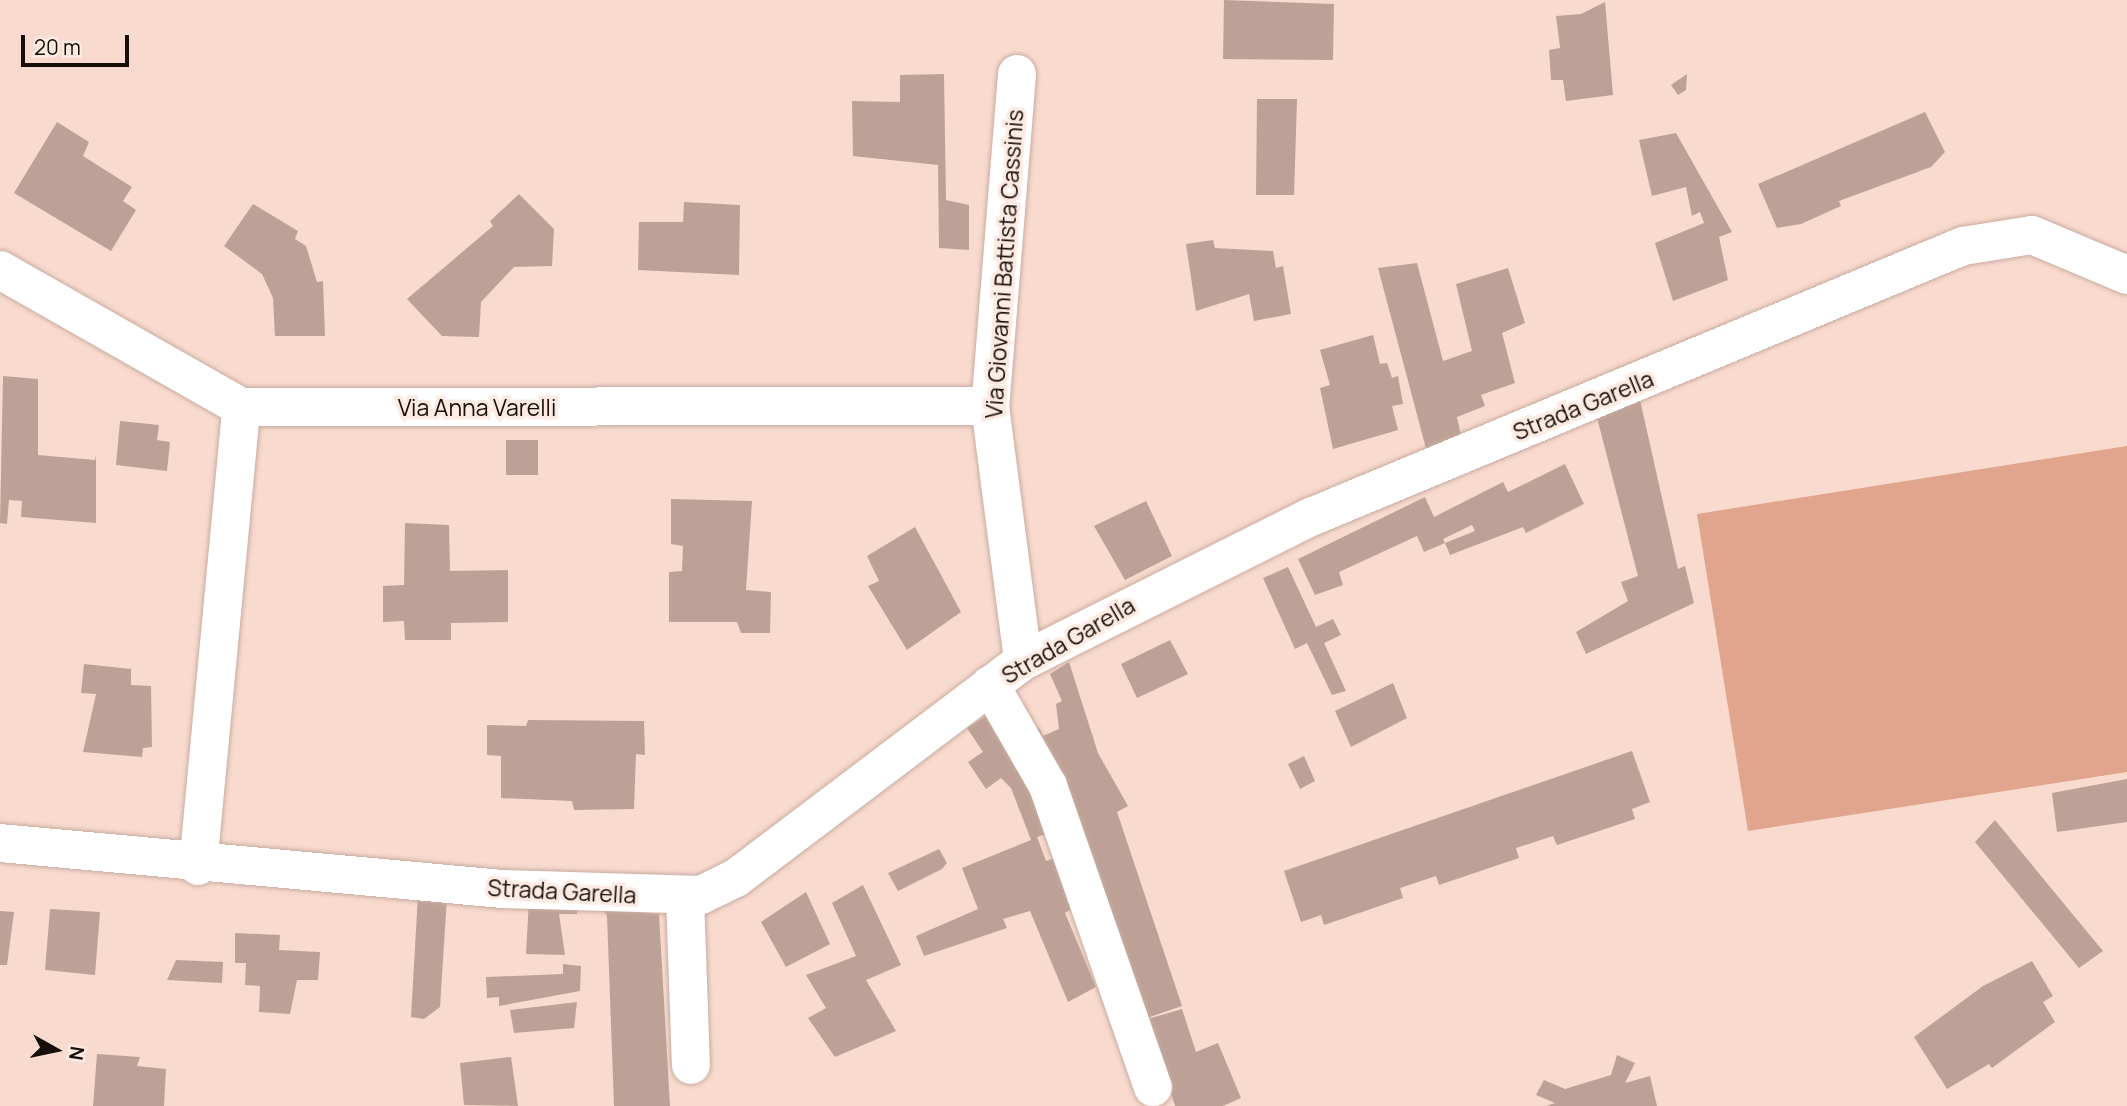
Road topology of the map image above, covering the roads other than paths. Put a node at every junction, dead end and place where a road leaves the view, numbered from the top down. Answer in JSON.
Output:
{"nodes":[{"id":1,"x":1017,"y":74,"type":"dead end"},
{"id":2,"x":0,"y":270,"type":"edge"},
{"id":3,"x":2127,"y":275,"type":"edge"},
{"id":4,"x":990,"y":406,"type":"junction"},
{"id":5,"x":241,"y":407,"type":"junction"},
{"id":6,"x":1023,"y":661,"type":"junction"},
{"id":7,"x":990,"y":685,"type":"junction"},
{"id":8,"x":0,"y":843,"type":"edge"},
{"id":9,"x":198,"y":866,"type":"junction"},
{"id":10,"x":685,"y":896,"type":"junction"},
{"id":11,"x":691,"y":1065,"type":"dead end"},
{"id":12,"x":1153,"y":1087,"type":"dead end"}],
"edges":[{"from":1,"to":4,"type":"street","name":"Via Giovanni Battista Cassinis"},
{"from":2,"to":5,"type":"street","name":"Via Anna Varelli"},
{"from":3,"to":6,"type":"street","name":"Strada Garella"},
{"from":4,"to":5,"type":"street","name":"Via Anna Varelli"},
{"from":4,"to":6,"type":"street","name":"Via Giovanni Battista Cassinis"},
{"from":5,"to":9,"type":"street"},
{"from":6,"to":7,"type":"street","name":"Strada Garella"},
{"from":7,"to":10,"type":"street","name":"Strada Garella"},
{"from":7,"to":12,"type":"street"},
{"from":8,"to":9,"type":"street","name":"Strada Garella"},
{"from":9,"to":10,"type":"street","name":"Strada Garella"},
{"from":10,"to":11,"type":"street"}]}
